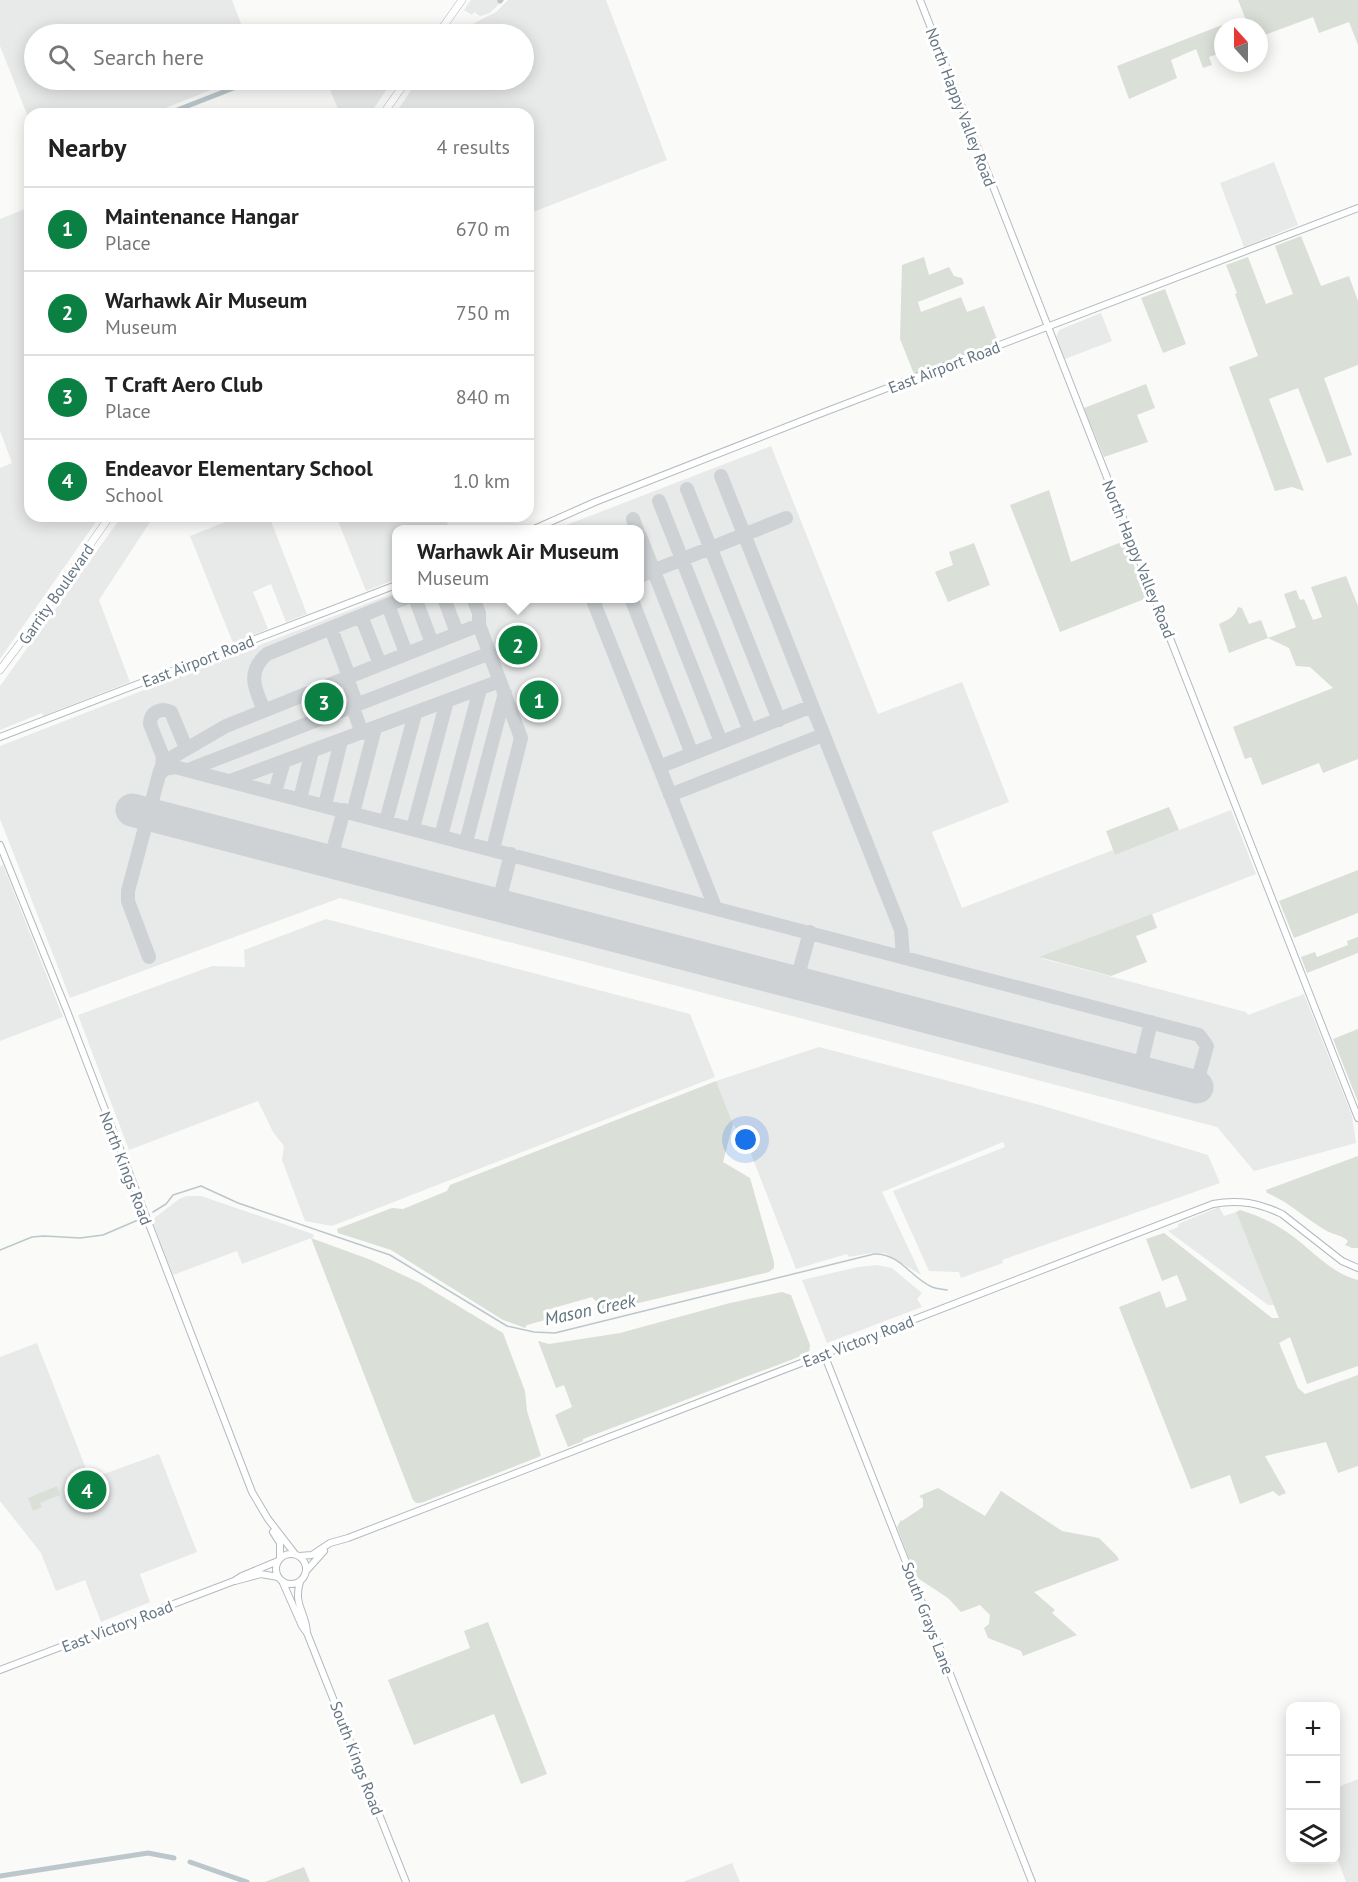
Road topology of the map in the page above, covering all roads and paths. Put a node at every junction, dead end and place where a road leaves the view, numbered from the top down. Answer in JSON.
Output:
{"nodes":[{"id":1,"x":462,"y":0,"type":"edge"},
{"id":2,"x":920,"y":0,"type":"edge"},
{"id":3,"x":445,"y":24,"type":"edge"},
{"id":4,"x":400,"y":90,"type":"edge"},
{"id":5,"x":387,"y":108,"type":"edge"},
{"id":6,"x":1358,"y":208,"type":"edge"},
{"id":7,"x":1048,"y":327,"type":"junction"},
{"id":8,"x":106,"y":522,"type":"edge"},
{"id":9,"x":543,"y":525,"type":"edge"},
{"id":10,"x":392,"y":587,"type":"edge"},
{"id":11,"x":0,"y":670,"type":"edge"},
{"id":12,"x":0,"y":737,"type":"edge"},
{"id":13,"x":0,"y":845,"type":"edge"},
{"id":14,"x":1358,"y":1118,"type":"edge"},
{"id":15,"x":1358,"y":1268,"type":"edge"},
{"id":16,"x":824,"y":1354,"type":"junction"},
{"id":17,"x":252,"y":1492,"type":"junction"},
{"id":18,"x":348,"y":1538,"type":"junction"},
{"id":19,"x":297,"y":1555,"type":"junction"},
{"id":20,"x":279,"y":1560,"type":"junction"},
{"id":21,"x":307,"y":1570,"type":"junction"},
{"id":22,"x":280,"y":1580,"type":"junction"},
{"id":23,"x":234,"y":1581,"type":"junction"},
{"id":24,"x":301,"y":1582,"type":"junction"},
{"id":25,"x":308,"y":1633,"type":"junction"},
{"id":26,"x":0,"y":1670,"type":"edge"},
{"id":27,"x":406,"y":1882,"type":"edge"},
{"id":28,"x":1032,"y":1882,"type":"edge"}],
"edges":[{"from":1,"to":3,"type":"main road"},
{"from":2,"to":7,"type":"street","name":"North Happy Valley Road"},
{"from":4,"to":5,"type":"main road"},
{"from":6,"to":7,"type":"street","name":"East Airport Road"},
{"from":7,"to":9,"type":"street","name":"East Airport Road"},
{"from":7,"to":14,"type":"street","name":"North Happy Valley Road"},
{"from":8,"to":11,"type":"main road","name":"Garrity Boulevard"},
{"from":10,"to":12,"type":"street","name":"East Airport Road"},
{"from":13,"to":17,"type":"street","name":"North Kings Road"},
{"from":15,"to":16,"type":"street","name":"East Victory Road"},
{"from":16,"to":18,"type":"street","name":"East Victory Road"},
{"from":16,"to":28,"type":"street","name":"South Grays Lane"},
{"from":17,"to":19,"type":"street","name":"North Kings Road"},
{"from":17,"to":20,"type":"street","name":"North Kings Road"},
{"from":18,"to":19,"type":"street","name":"East Victory Road"},
{"from":18,"to":21,"type":"street","name":"East Victory Road"},
{"from":19,"to":20,"type":"street"},
{"from":19,"to":21,"type":"street"},
{"from":20,"to":22,"type":"street"},
{"from":20,"to":23,"type":"street","name":"East Victory Road"},
{"from":21,"to":24,"type":"street"},
{"from":22,"to":23,"type":"street","name":"East Victory Road"},
{"from":22,"to":24,"type":"street"},
{"from":22,"to":25,"type":"street","name":"South Kings Road"},
{"from":23,"to":26,"type":"street","name":"East Victory Road"},
{"from":24,"to":25,"type":"street","name":"South Kings Road"},
{"from":25,"to":27,"type":"street","name":"South Kings Road"}]}
